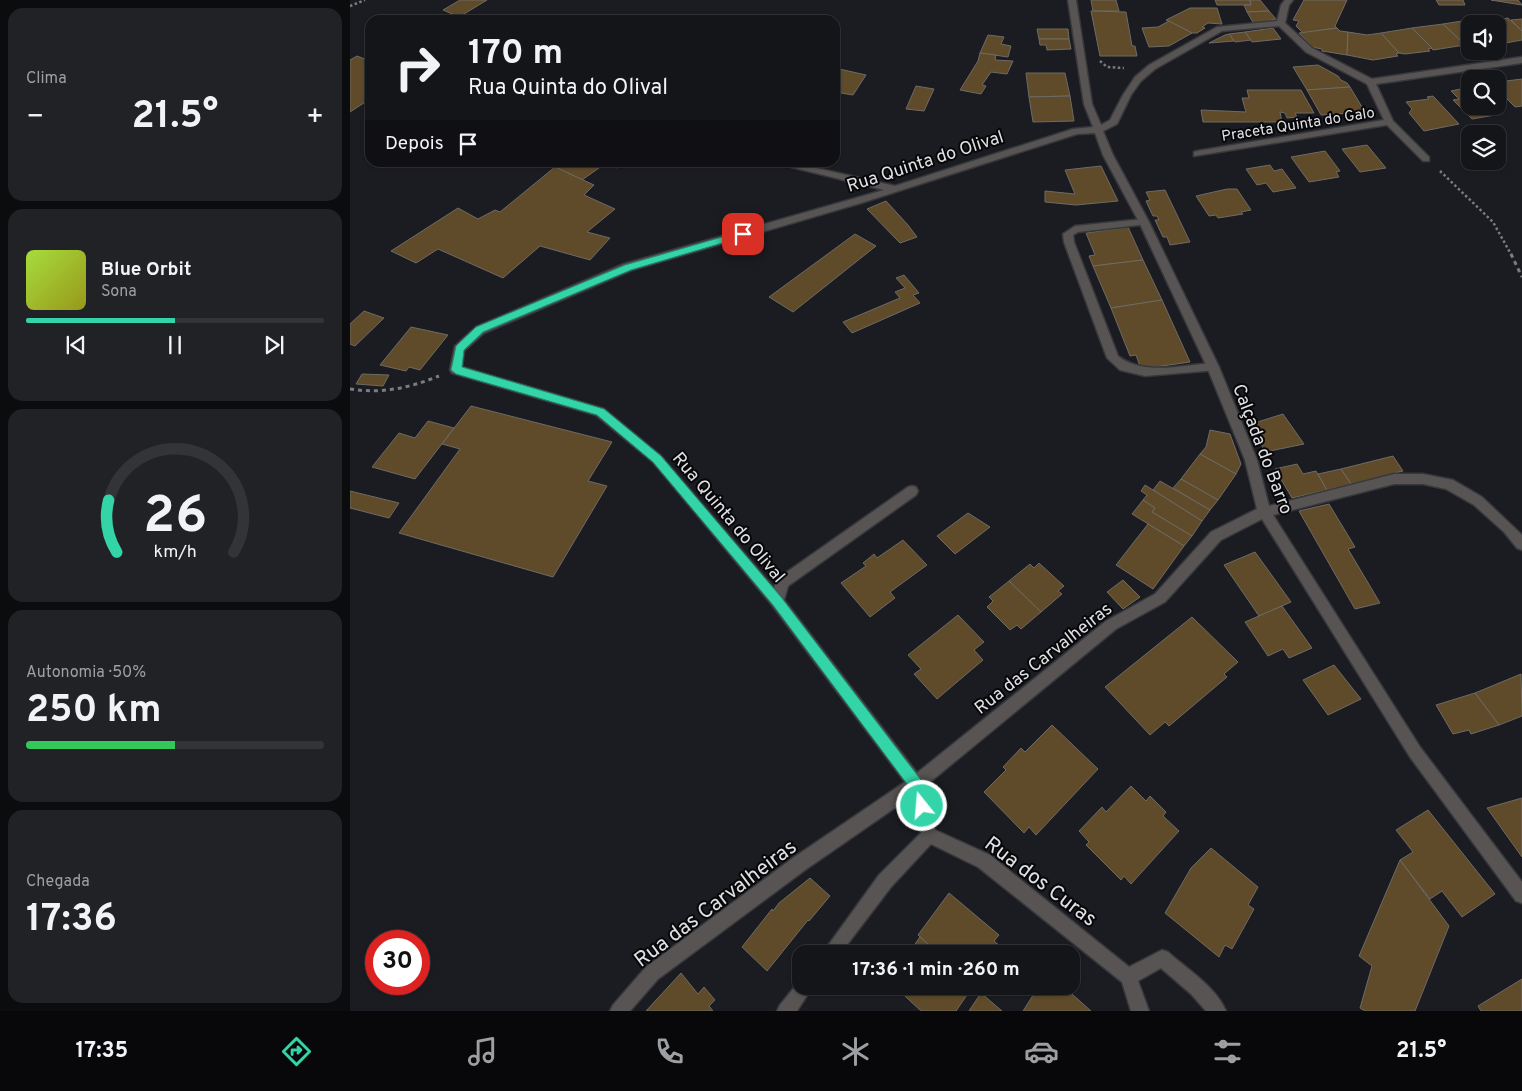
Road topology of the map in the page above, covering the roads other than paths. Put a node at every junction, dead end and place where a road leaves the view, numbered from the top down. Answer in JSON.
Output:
{"nodes":[{"id":1,"x":1072,"y":0,"type":"edge"},
{"id":2,"x":1289,"y":0,"type":"edge"},
{"id":3,"x":1281,"y":23,"type":"junction"},
{"id":4,"x":1522,"y":60,"type":"edge"},
{"id":5,"x":1371,"y":82,"type":"junction"},
{"id":6,"x":1389,"y":122,"type":"junction"},
{"id":7,"x":1098,"y":130,"type":"junction"},
{"id":8,"x":1197,"y":154,"type":"dead end"},
{"id":9,"x":1426,"y":159,"type":"road end"},
{"id":10,"x":797,"y":167,"type":"edge"},
{"id":11,"x":896,"y":189,"type":"junction"},
{"id":12,"x":1144,"y":222,"type":"junction"},
{"id":13,"x":1213,"y":367,"type":"junction"},
{"id":14,"x":912,"y":491,"type":"dead end"},
{"id":15,"x":1264,"y":512,"type":"junction"},
{"id":16,"x":1522,"y":544,"type":"edge"},
{"id":17,"x":777,"y":601,"type":"junction"},
{"id":18,"x":916,"y":784,"type":"junction"},
{"id":19,"x":929,"y":835,"type":"junction"},
{"id":20,"x":1522,"y":895,"type":"edge"},
{"id":21,"x":837,"y":945,"type":"edge"},
{"id":22,"x":1128,"y":977,"type":"junction"},
{"id":23,"x":798,"y":995,"type":"edge"},
{"id":24,"x":619,"y":1011,"type":"edge"},
{"id":25,"x":786,"y":1011,"type":"edge"},
{"id":26,"x":1140,"y":1011,"type":"edge"},
{"id":27,"x":1217,"y":1011,"type":"edge"}],
"edges":[{"from":1,"to":7,"type":"street","name":"Calçada do Barro"},
{"from":2,"to":3,"type":"street"},
{"from":3,"to":5,"type":"street"},
{"from":3,"to":7,"type":"street"},
{"from":4,"to":5,"type":"street"},
{"from":5,"to":6,"type":"street","name":"Praceta Quinta do Galo"},
{"from":6,"to":8,"type":"street","name":"Praceta Quinta do Galo"},
{"from":6,"to":9,"type":"street"},
{"from":7,"to":11,"type":"street","name":"Rua Quinta do Olival"},
{"from":7,"to":12,"type":"street","name":"Calçada do Barro"},
{"from":10,"to":11,"type":"street"},
{"from":11,"to":17,"type":"street","name":"Rua Quinta do Olival"},
{"from":12,"to":13,"type":"street","name":"Calçada do Barro"},
{"from":12,"to":13,"type":"street"},
{"from":13,"to":15,"type":"street","name":"Calçada do Barro"},
{"from":14,"to":17,"type":"street"},
{"from":15,"to":16,"type":"street","name":"Rua das Carvalheiras"},
{"from":15,"to":18,"type":"street","name":"Rua das Carvalheiras"},
{"from":15,"to":20,"type":"street","name":"Calçada do Barro"},
{"from":17,"to":18,"type":"street","name":"Rua Quinta do Olival"},
{"from":18,"to":19,"type":"street"},
{"from":18,"to":24,"type":"street","name":"Rua das Carvalheiras"},
{"from":19,"to":21,"type":"street"},
{"from":19,"to":22,"type":"street","name":"Rua dos Curas"},
{"from":22,"to":26,"type":"street"},
{"from":22,"to":27,"type":"street"},
{"from":23,"to":25,"type":"street"}]}
